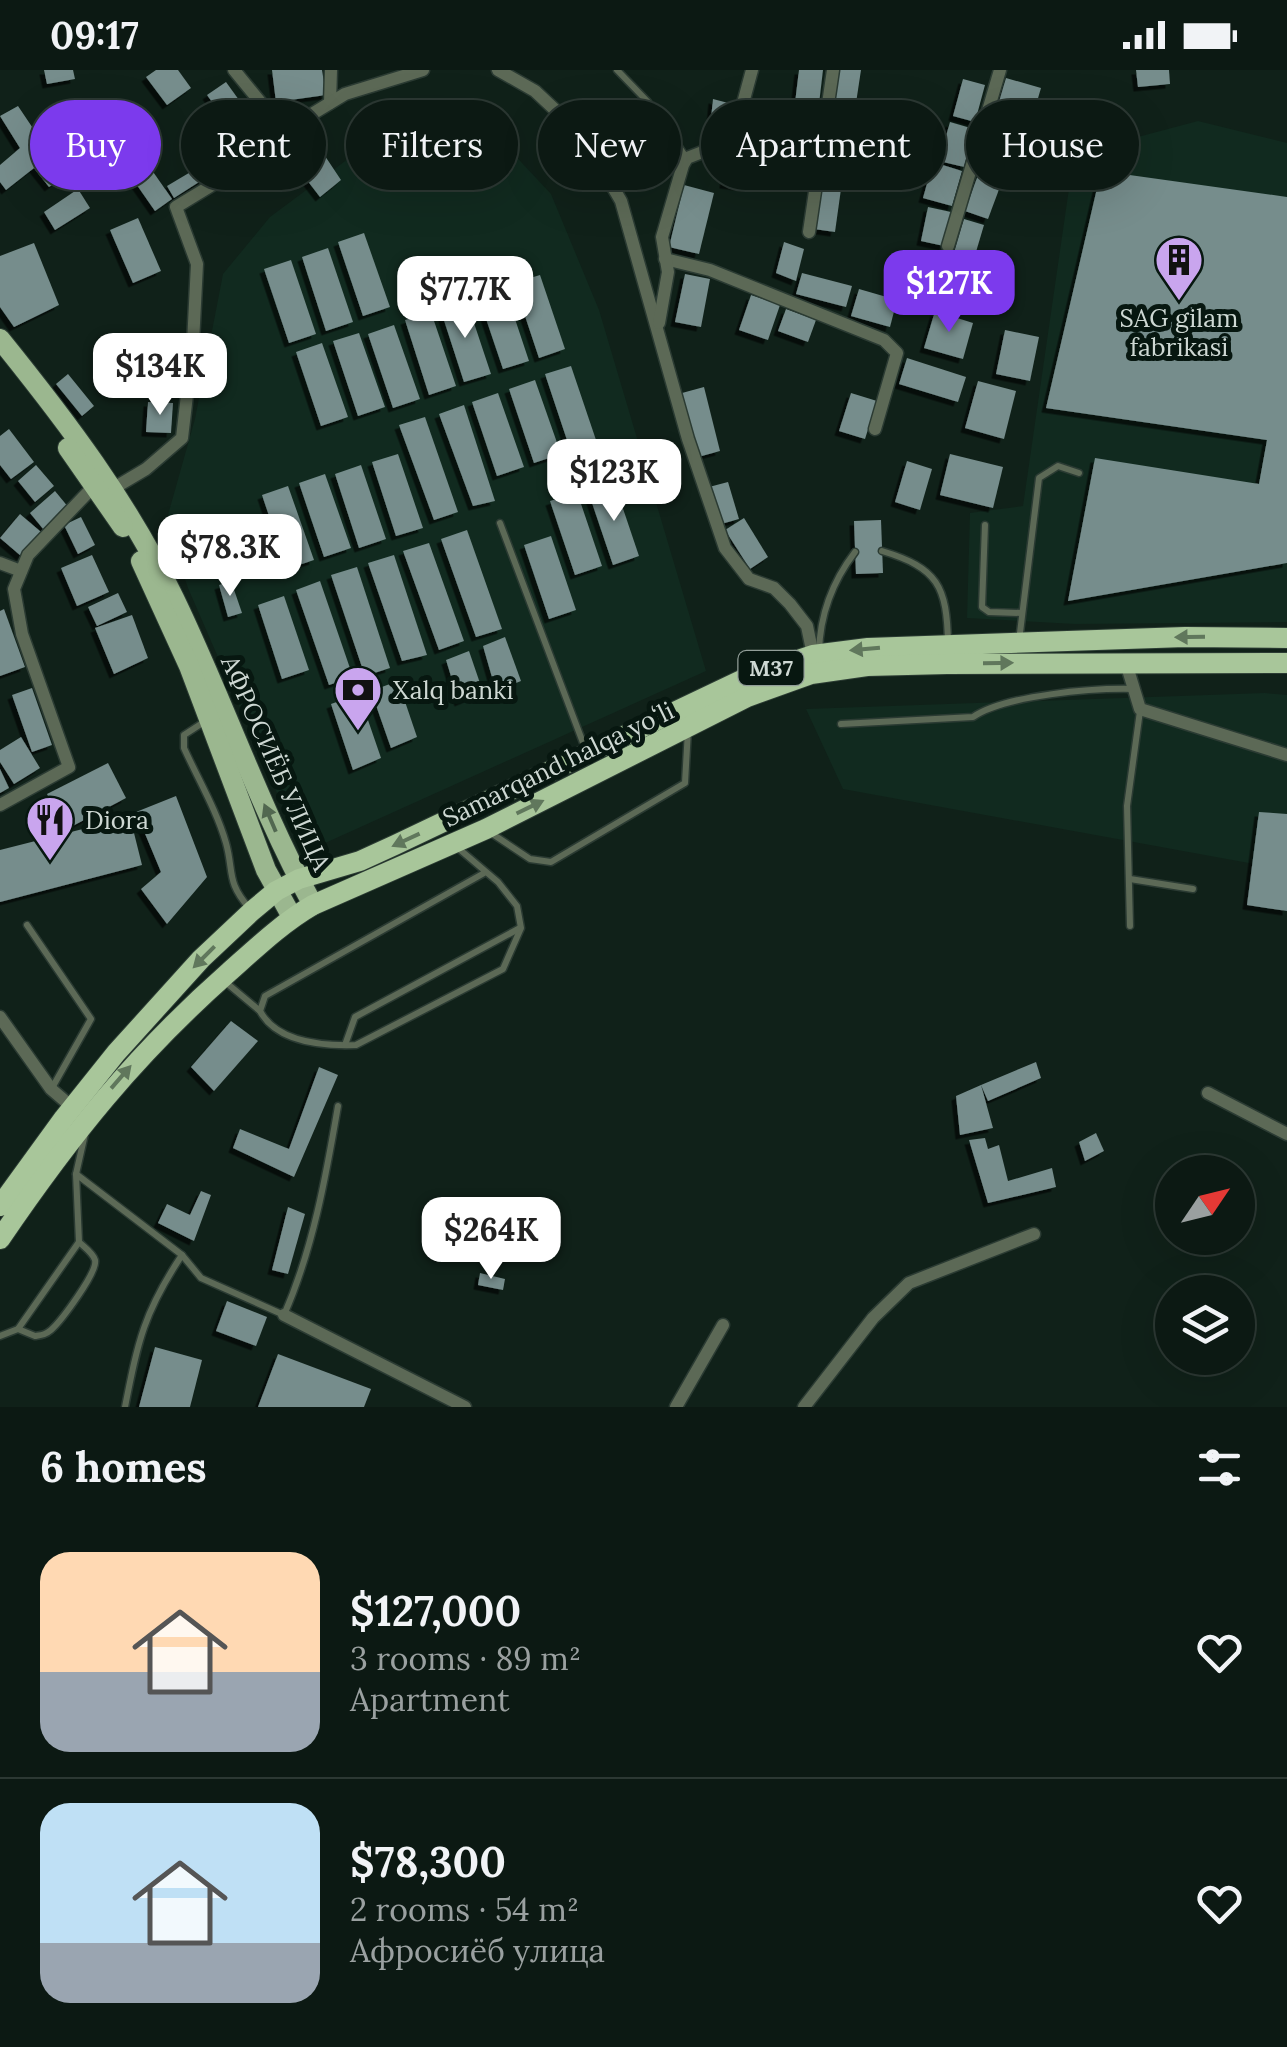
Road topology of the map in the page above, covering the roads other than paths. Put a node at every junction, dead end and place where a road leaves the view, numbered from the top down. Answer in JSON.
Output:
{"nodes":[{"id":1,"x":234,"y":70,"type":"edge"},
{"id":2,"x":332,"y":70,"type":"edge"},
{"id":3,"x":423,"y":70,"type":"edge"},
{"id":4,"x":498,"y":70,"type":"edge"},
{"id":5,"x":617,"y":70,"type":"edge"},
{"id":6,"x":752,"y":70,"type":"edge"},
{"id":7,"x":833,"y":70,"type":"edge"},
{"id":8,"x":1000,"y":70,"type":"edge"},
{"id":9,"x":259,"y":100,"type":"edge"},
{"id":10,"x":330,"y":103,"type":"junction"},
{"id":11,"x":326,"y":105,"type":"edge"},
{"id":12,"x":687,"y":158,"type":"junction"},
{"id":13,"x":203,"y":190,"type":"edge"},
{"id":14,"x":809,"y":232,"type":"dead end"},
{"id":15,"x":948,"y":246,"type":"dead end"},
{"id":16,"x":665,"y":259,"type":"junction"},
{"id":17,"x":658,"y":330,"type":"junction"},
{"id":18,"x":0,"y":338,"type":"edge"},
{"id":19,"x":0,"y":360,"type":"edge"},
{"id":20,"x":875,"y":429,"type":"dead end"},
{"id":21,"x":1079,"y":472,"type":"dead end"},
{"id":22,"x":104,"y":487,"type":"junction"},
{"id":23,"x":500,"y":523,"type":"dead end"},
{"id":24,"x":985,"y":525,"type":"dead end"},
{"id":25,"x":882,"y":550,"type":"dead end"},
{"id":26,"x":855,"y":552,"type":"dead end"},
{"id":27,"x":0,"y":563,"type":"edge"},
{"id":28,"x":21,"y":570,"type":"junction"},
{"id":29,"x":1022,"y":613,"type":"junction"},
{"id":30,"x":1287,"y":638,"type":"edge"},
{"id":31,"x":1101,"y":640,"type":"junction"},
{"id":32,"x":1019,"y":642,"type":"junction"},
{"id":33,"x":948,"y":645,"type":"junction"},
{"id":34,"x":816,"y":655,"type":"junction"},
{"id":35,"x":1100,"y":662,"type":"junction"},
{"id":36,"x":1126,"y":663,"type":"junction"},
{"id":37,"x":1287,"y":664,"type":"edge"},
{"id":38,"x":1134,"y":690,"type":"junction"},
{"id":39,"x":1140,"y":710,"type":"junction"},
{"id":40,"x":209,"y":720,"type":"junction"},
{"id":41,"x":840,"y":724,"type":"dead end"},
{"id":42,"x":688,"y":729,"type":"junction"},
{"id":43,"x":587,"y":754,"type":"junction"},
{"id":44,"x":1287,"y":755,"type":"edge"},
{"id":45,"x":0,"y":805,"type":"edge"},
{"id":46,"x":486,"y":829,"type":"junction"},
{"id":47,"x":453,"y":844,"type":"junction"},
{"id":48,"x":486,"y":872,"type":"junction"},
{"id":49,"x":299,"y":879,"type":"junction"},
{"id":50,"x":1130,"y":880,"type":"junction"},
{"id":51,"x":1193,"y":889,"type":"dead end"},
{"id":52,"x":276,"y":891,"type":"junction"},
{"id":53,"x":313,"y":905,"type":"junction"},
{"id":54,"x":252,"y":911,"type":"junction"},
{"id":55,"x":292,"y":917,"type":"junction"},
{"id":56,"x":27,"y":925,"type":"dead end"},
{"id":57,"x":1130,"y":926,"type":"dead end"},
{"id":58,"x":521,"y":928,"type":"junction"},
{"id":59,"x":221,"y":979,"type":"junction"},
{"id":60,"x":260,"y":1011,"type":"junction"},
{"id":61,"x":0,"y":1018,"type":"edge"},
{"id":62,"x":345,"y":1045,"type":"junction"},
{"id":63,"x":52,"y":1089,"type":"junction"},
{"id":64,"x":1208,"y":1093,"type":"dead end"},
{"id":65,"x":338,"y":1106,"type":"dead end"},
{"id":66,"x":80,"y":1111,"type":"junction"},
{"id":67,"x":1287,"y":1134,"type":"edge"},
{"id":68,"x":76,"y":1174,"type":"junction"},
{"id":69,"x":0,"y":1206,"type":"edge"},
{"id":70,"x":1034,"y":1234,"type":"dead end"},
{"id":71,"x":0,"y":1239,"type":"edge"},
{"id":72,"x":78,"y":1242,"type":"junction"},
{"id":73,"x":182,"y":1255,"type":"junction"},
{"id":74,"x":284,"y":1314,"type":"junction"},
{"id":75,"x":723,"y":1325,"type":"dead end"},
{"id":76,"x":18,"y":1328,"type":"junction"},
{"id":77,"x":0,"y":1336,"type":"edge"},
{"id":78,"x":125,"y":1407,"type":"edge"},
{"id":79,"x":465,"y":1407,"type":"edge"},
{"id":80,"x":676,"y":1407,"type":"edge"},
{"id":81,"x":804,"y":1407,"type":"edge"}],
"edges":[{"from":1,"to":9,"type":"street"},
{"from":2,"to":10,"type":"street"},
{"from":3,"to":10,"type":"street"},
{"from":4,"to":17,"type":"street"},
{"from":5,"to":12,"type":"lane"},
{"from":6,"to":12,"type":"street"},
{"from":7,"to":14,"type":"street"},
{"from":8,"to":15,"type":"street"},
{"from":10,"to":11,"type":"street"},
{"from":12,"to":16,"type":"street"},
{"from":13,"to":22,"type":"street"},
{"from":16,"to":17,"type":"street"},
{"from":16,"to":20,"type":"street"},
{"from":17,"to":34,"type":"street"},
{"from":18,"to":22,"type":"main road","name":"АФРОСИЁБ УЛИЦА"},
{"from":19,"to":22,"type":"main road","name":"АФРОСИЁБ УЛИЦА"},
{"from":21,"to":29,"type":"lane"},
{"from":22,"to":28,"type":"street"},
{"from":22,"to":40,"type":"main road","name":"АФРОСИЁБ УЛИЦА"},
{"from":49,"to":22,"type":"main road","name":"АФРОСИЁБ УЛИЦА","one_way":true},
{"from":23,"to":43,"type":"lane"},
{"from":24,"to":29,"type":"lane"},
{"from":25,"to":33,"type":"lane"},
{"from":26,"to":34,"type":"lane"},
{"from":27,"to":28,"type":"street"},
{"from":28,"to":45,"type":"street"},
{"from":29,"to":32,"type":"lane"},
{"from":30,"to":31,"type":"highway","name":"Samarqand halqa yoʻli","number":"M37","one_way":true},
{"from":31,"to":32,"type":"highway","name":"Samarqand halqa yoʻli","number":"M37"},
{"from":31,"to":35,"type":"highway"},
{"from":32,"to":33,"type":"highway","name":"Samarqand halqa yoʻli","number":"M37"},
{"from":33,"to":34,"type":"highway","name":"Samarqand halqa yoʻli","number":"M37","one_way":true},
{"from":34,"to":43,"type":"highway","name":"Samarqand halqa yoʻli","number":"M37"},
{"from":35,"to":36,"type":"highway","name":"Samarqand halqa yoʻli","number":"M37"},
{"from":42,"to":35,"type":"highway","name":"Samarqand halqa yoʻli","number":"M37","one_way":true},
{"from":36,"to":37,"type":"highway","name":"Samarqand halqa yoʻli","number":"M37"},
{"from":36,"to":38,"type":"street"},
{"from":38,"to":39,"type":"street"},
{"from":38,"to":41,"type":"lane"},
{"from":39,"to":44,"type":"street"},
{"from":39,"to":50,"type":"lane"},
{"from":40,"to":52,"type":"main road","name":"АФРОСИЁБ УЛИЦА"},
{"from":40,"to":54,"type":"lane"},
{"from":46,"to":42,"type":"highway","name":"Samarqand halqa yoʻli","number":"M37","one_way":true},
{"from":42,"to":46,"type":"lane"},
{"from":43,"to":49,"type":"highway","name":"Samarqand halqa yoʻli","number":"M37","one_way":true},
{"from":46,"to":47,"type":"highway","name":"Samarqand halqa yoʻli","number":"M37"},
{"from":47,"to":48,"type":"lane"},
{"from":47,"to":53,"type":"highway","name":"Samarqand halqa yoʻli","number":"M37"},
{"from":48,"to":58,"type":"lane"},
{"from":48,"to":60,"type":"lane"},
{"from":49,"to":52,"type":"highway","name":"Samarqand halqa yoʻli","number":"M37"},
{"from":49,"to":53,"type":"main road","name":"АФРОСИЁБ УЛИЦА"},
{"from":50,"to":51,"type":"lane"},
{"from":50,"to":57,"type":"lane"},
{"from":52,"to":54,"type":"highway","name":"Samarqand halqa yoʻli","number":"M37"},
{"from":52,"to":55,"type":"main road","name":"АФРОСИЁБ УЛИЦА"},
{"from":53,"to":55,"type":"highway","name":"Samarqand halqa yoʻli","number":"M37"},
{"from":54,"to":66,"type":"highway","name":"Samarqand halqa yoʻli","number":"M37","one_way":true},
{"from":55,"to":59,"type":"highway","name":"Samarqand halqa yoʻli","number":"M37"},
{"from":56,"to":63,"type":"lane"},
{"from":58,"to":62,"type":"lane"},
{"from":58,"to":62,"type":"lane"},
{"from":59,"to":60,"type":"lane"},
{"from":66,"to":59,"type":"highway","name":"Samarqand halqa yoʻli","number":"M37","one_way":true},
{"from":60,"to":62,"type":"lane"},
{"from":61,"to":63,"type":"street"},
{"from":63,"to":66,"type":"street"},
{"from":64,"to":67,"type":"street"},
{"from":65,"to":74,"type":"lane"},
{"from":66,"to":68,"type":"lane"},
{"from":66,"to":69,"type":"highway","name":"Samarqand halqa yoʻli","number":"M37"},
{"from":66,"to":71,"type":"highway","name":"Samarqand halqa yoʻli","number":"M37"},
{"from":68,"to":72,"type":"lane"},
{"from":68,"to":73,"type":"lane"},
{"from":70,"to":81,"type":"street"},
{"from":72,"to":76,"type":"lane"},
{"from":72,"to":76,"type":"lane"},
{"from":73,"to":74,"type":"lane"},
{"from":73,"to":78,"type":"lane"},
{"from":74,"to":79,"type":"street"},
{"from":75,"to":80,"type":"street"},
{"from":76,"to":77,"type":"lane"}]}
